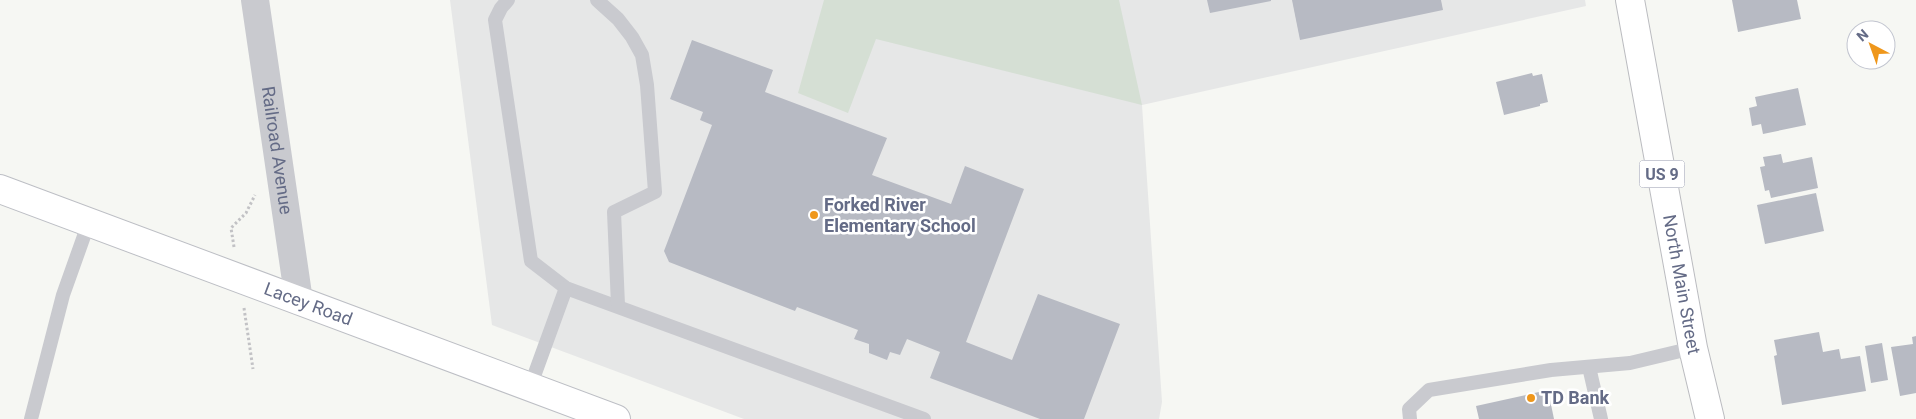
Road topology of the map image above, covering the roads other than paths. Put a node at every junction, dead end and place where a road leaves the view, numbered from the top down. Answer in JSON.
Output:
{"nodes":[{"id":1,"x":255,"y":0,"type":"edge"},
{"id":2,"x":508,"y":0,"type":"edge"},
{"id":3,"x":597,"y":0,"type":"edge"},
{"id":4,"x":1630,"y":0,"type":"edge"},
{"id":5,"x":0,"y":189,"type":"edge"},
{"id":6,"x":89,"y":222,"type":"junction"},
{"id":7,"x":566,"y":288,"type":"junction"},
{"id":8,"x":299,"y":301,"type":"junction"},
{"id":9,"x":618,"y":305,"type":"junction"},
{"id":10,"x":1693,"y":348,"type":"junction"},
{"id":11,"x":1589,"y":367,"type":"junction"},
{"id":12,"x":530,"y":387,"type":"junction"},
{"id":13,"x":31,"y":419,"type":"edge"},
{"id":14,"x":616,"y":419,"type":"edge"},
{"id":15,"x":924,"y":419,"type":"edge"},
{"id":16,"x":1410,"y":419,"type":"edge"},
{"id":17,"x":1601,"y":419,"type":"edge"},
{"id":18,"x":1710,"y":419,"type":"edge"}],
"edges":[{"from":1,"to":8,"type":"street","name":"Railroad Avenue"},
{"from":2,"to":7,"type":"lane"},
{"from":3,"to":9,"type":"lane"},
{"from":4,"to":10,"type":"main road","name":"North Main Street","number":"US 9"},
{"from":5,"to":6,"type":"main road","name":"Lacey Road"},
{"from":6,"to":8,"type":"main road","name":"Lacey Road"},
{"from":6,"to":13,"type":"lane"},
{"from":7,"to":9,"type":"lane"},
{"from":7,"to":12,"type":"lane"},
{"from":8,"to":12,"type":"main road","name":"Lacey Road"},
{"from":9,"to":15,"type":"lane"},
{"from":10,"to":11,"type":"lane"},
{"from":10,"to":18,"type":"main road","name":"North Main Street","number":"US 9"},
{"from":11,"to":16,"type":"lane"},
{"from":11,"to":17,"type":"lane"},
{"from":12,"to":14,"type":"main road","name":"Lacey Road"}]}
